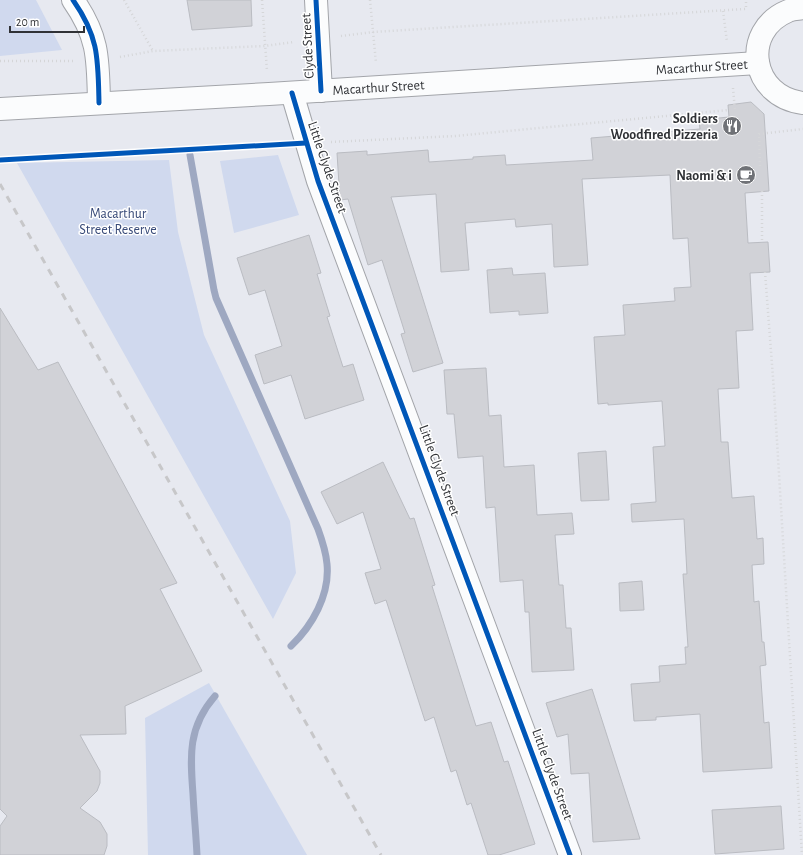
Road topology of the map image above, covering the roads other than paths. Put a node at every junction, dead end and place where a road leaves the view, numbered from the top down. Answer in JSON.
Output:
{"nodes":[{"id":1,"x":73,"y":0,"type":"edge"},
{"id":2,"x":316,"y":0,"type":"edge"},
{"id":3,"x":803,"y":8,"type":"edge"},
{"id":4,"x":758,"y":63,"type":"junction"},
{"id":5,"x":321,"y":91,"type":"junction"},
{"id":6,"x":292,"y":93,"type":"junction"},
{"id":7,"x":99,"y":103,"type":"junction"},
{"id":8,"x":803,"y":103,"type":"edge"},
{"id":9,"x":0,"y":109,"type":"edge"},
{"id":10,"x":570,"y":855,"type":"edge"}],
"edges":[{"from":1,"to":7,"type":"street"},
{"from":2,"to":5,"type":"street","name":"Clyde Street"},
{"from":3,"to":4,"type":"street"},
{"from":4,"to":5,"type":"street","name":"Macarthur Street"},
{"from":4,"to":8,"type":"street"},
{"from":5,"to":6,"type":"street","name":"Macarthur Street"},
{"from":6,"to":7,"type":"street","name":"Macarthur Street"},
{"from":6,"to":10,"type":"street","name":"Little Clyde Street"},
{"from":7,"to":9,"type":"street","name":"Macarthur Street"}]}
